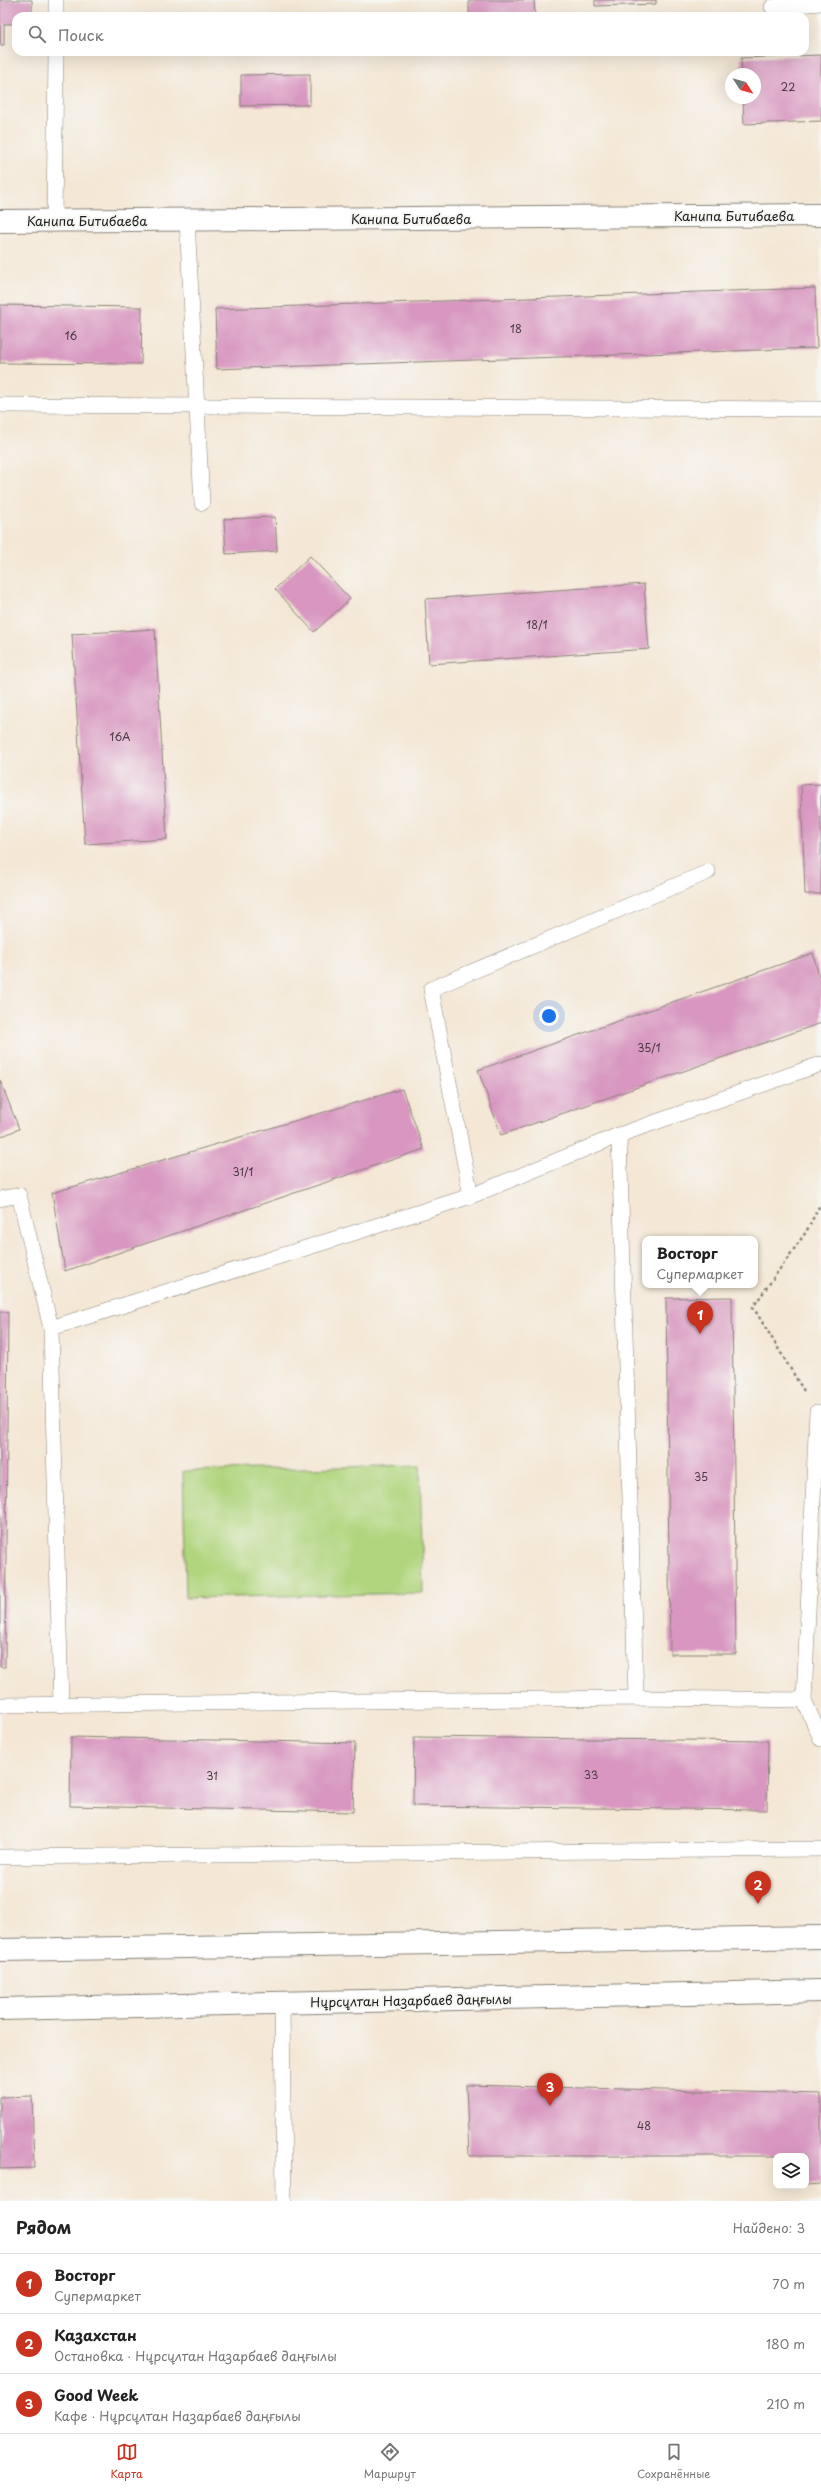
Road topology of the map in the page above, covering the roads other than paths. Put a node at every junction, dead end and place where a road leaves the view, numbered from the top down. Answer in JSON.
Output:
{"nodes":[{"id":1,"x":56,"y":0,"type":"edge"},
{"id":2,"x":821,"y":3,"type":"edge"},
{"id":3,"x":772,"y":7,"type":"dead end"},
{"id":4,"x":56,"y":12,"type":"edge"},
{"id":5,"x":56,"y":56,"type":"edge"},
{"id":6,"x":821,"y":214,"type":"edge"},
{"id":7,"x":54,"y":220,"type":"junction"},
{"id":8,"x":187,"y":220,"type":"junction"},
{"id":9,"x":0,"y":221,"type":"edge"},
{"id":10,"x":197,"y":404,"type":"junction"},
{"id":11,"x":0,"y":405,"type":"edge"},
{"id":12,"x":821,"y":409,"type":"edge"},
{"id":13,"x":202,"y":503,"type":"dead end"},
{"id":14,"x":708,"y":872,"type":"dead end"},
{"id":15,"x":821,"y":1064,"type":"edge"},
{"id":16,"x":619,"y":1135,"type":"junction"},
{"id":17,"x":472,"y":1196,"type":"junction"},
{"id":18,"x":0,"y":1199,"type":"edge"},
{"id":19,"x":51,"y":1328,"type":"junction"},
{"id":20,"x":819,"y":1412,"type":"edge"},
{"id":21,"x":636,"y":1698,"type":"junction"},
{"id":22,"x":804,"y":1700,"type":"junction"},
{"id":23,"x":0,"y":1705,"type":"edge"},
{"id":24,"x":61,"y":1705,"type":"junction"},
{"id":25,"x":821,"y":1739,"type":"edge"},
{"id":26,"x":821,"y":1849,"type":"edge"},
{"id":27,"x":0,"y":1857,"type":"edge"},
{"id":28,"x":821,"y":1937,"type":"edge"},
{"id":29,"x":0,"y":1950,"type":"edge"},
{"id":30,"x":821,"y":1991,"type":"edge"},
{"id":31,"x":282,"y":2003,"type":"junction"},
{"id":32,"x":0,"y":2009,"type":"edge"},
{"id":33,"x":284,"y":2201,"type":"edge"}],
"edges":[{"from":1,"to":4,"type":"lane"},
{"from":2,"to":3,"type":"lane"},
{"from":5,"to":7,"type":"lane"},
{"from":6,"to":8,"type":"main road","name":"Канипа Битибаева"},
{"from":7,"to":8,"type":"main road","name":"Канипа Битибаева"},
{"from":7,"to":9,"type":"main road","name":"Канипа Битибаева"},
{"from":8,"to":10,"type":"lane"},
{"from":10,"to":11,"type":"lane"},
{"from":10,"to":12,"type":"lane"},
{"from":10,"to":13,"type":"lane"},
{"from":14,"to":17,"type":"lane"},
{"from":15,"to":16,"type":"lane"},
{"from":16,"to":17,"type":"lane"},
{"from":16,"to":21,"type":"lane"},
{"from":17,"to":19,"type":"lane"},
{"from":18,"to":19,"type":"lane"},
{"from":19,"to":24,"type":"lane"},
{"from":20,"to":22,"type":"lane"},
{"from":21,"to":22,"type":"lane"},
{"from":21,"to":24,"type":"lane"},
{"from":22,"to":25,"type":"lane"},
{"from":23,"to":24,"type":"lane"},
{"from":26,"to":27,"type":"lane"},
{"from":28,"to":29,"type":"main road"},
{"from":30,"to":31,"type":"main road","name":"Нұрсұлтан Назарбаев даңғылы"},
{"from":31,"to":32,"type":"main road","name":"Нұрсұлтан Назарбаев даңғылы"},
{"from":31,"to":33,"type":"lane"}]}
